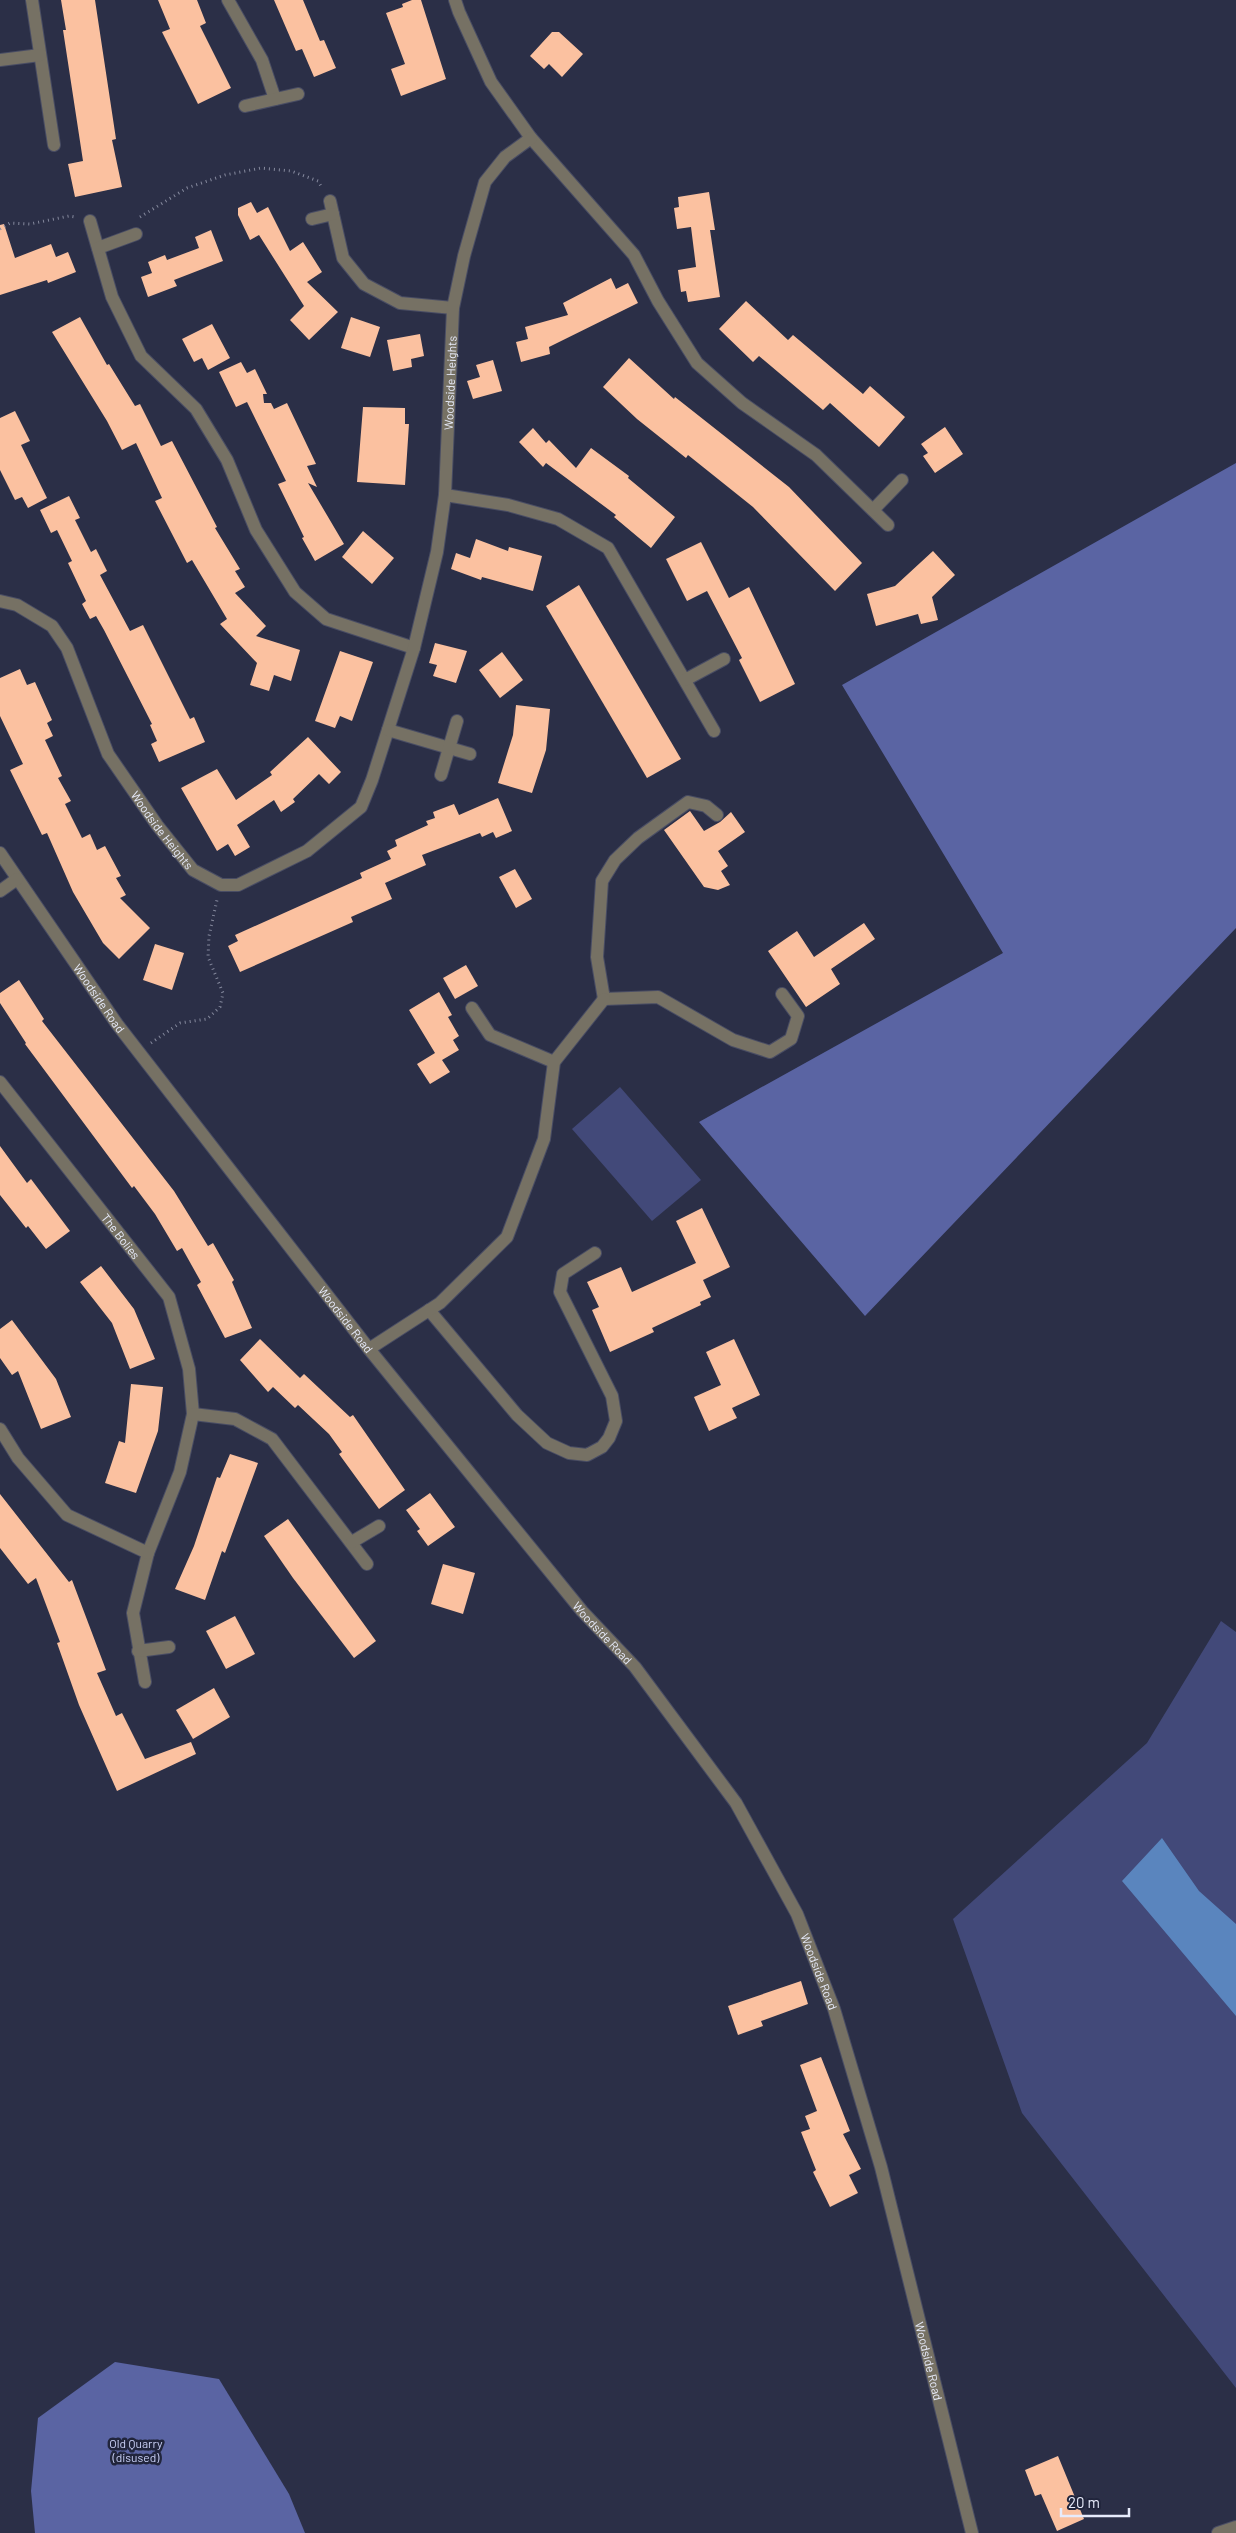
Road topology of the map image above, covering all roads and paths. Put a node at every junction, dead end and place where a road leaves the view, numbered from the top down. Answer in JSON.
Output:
{"nodes":[{"id":1,"x":32,"y":0,"type":"edge"},
{"id":2,"x":228,"y":0,"type":"edge"},
{"id":3,"x":455,"y":0,"type":"edge"},
{"id":4,"x":40,"y":55,"type":"junction"},
{"id":5,"x":0,"y":60,"type":"edge"},
{"id":6,"x":298,"y":94,"type":"dead end"},
{"id":7,"x":275,"y":99,"type":"junction"},
{"id":8,"x":245,"y":106,"type":"dead end"},
{"id":9,"x":532,"y":138,"type":"junction"},
{"id":10,"x":54,"y":145,"type":"dead end"},
{"id":11,"x":332,"y":208,"type":"junction"},
{"id":12,"x":312,"y":220,"type":"dead end"},
{"id":13,"x":90,"y":221,"type":"joint"},
{"id":14,"x":0,"y":229,"type":"edge"},
{"id":15,"x":136,"y":234,"type":"joint"},
{"id":16,"x":98,"y":248,"type":"junction"},
{"id":17,"x":452,"y":308,"type":"junction"},
{"id":18,"x":902,"y":480,"type":"dead end"},
{"id":19,"x":445,"y":495,"type":"junction"},
{"id":20,"x":873,"y":510,"type":"junction"},
{"id":21,"x":888,"y":525,"type":"dead end"},
{"id":22,"x":0,"y":601,"type":"edge"},
{"id":23,"x":414,"y":648,"type":"junction"},
{"id":24,"x":724,"y":659,"type":"dead end"},
{"id":25,"x":685,"y":680,"type":"junction"},
{"id":26,"x":457,"y":721,"type":"dead end"},
{"id":27,"x":388,"y":730,"type":"junction"},
{"id":28,"x":714,"y":731,"type":"dead end"},
{"id":29,"x":449,"y":748,"type":"junction"},
{"id":30,"x":470,"y":754,"type":"dead end"},
{"id":31,"x":441,"y":775,"type":"dead end"},
{"id":32,"x":717,"y":815,"type":"dead end"},
{"id":33,"x":0,"y":852,"type":"edge"},
{"id":34,"x":17,"y":879,"type":"junction"},
{"id":35,"x":221,"y":885,"type":"junction"},
{"id":36,"x":0,"y":891,"type":"edge"},
{"id":37,"x":782,"y":994,"type":"dead end"},
{"id":38,"x":604,"y":999,"type":"junction"},
{"id":39,"x":472,"y":1008,"type":"dead end"},
{"id":40,"x":139,"y":1053,"type":"junction"},
{"id":41,"x":554,"y":1062,"type":"junction"},
{"id":42,"x":0,"y":1082,"type":"edge"},
{"id":43,"x":595,"y":1253,"type":"dead end"},
{"id":44,"x":429,"y":1310,"type":"junction"},
{"id":45,"x":369,"y":1349,"type":"junction"},
{"id":46,"x":193,"y":1414,"type":"junction"},
{"id":47,"x":0,"y":1429,"type":"edge"},
{"id":48,"x":378,"y":1526,"type":"dead end"},
{"id":49,"x":352,"y":1542,"type":"junction"},
{"id":50,"x":148,"y":1553,"type":"junction"},
{"id":51,"x":367,"y":1564,"type":"dead end"},
{"id":52,"x":169,"y":1648,"type":"dead end"},
{"id":53,"x":138,"y":1651,"type":"junction"},
{"id":54,"x":145,"y":1682,"type":"dead end"},
{"id":55,"x":1236,"y":2527,"type":"edge"},
{"id":56,"x":972,"y":2533,"type":"edge"},
{"id":57,"x":1218,"y":2533,"type":"edge"}],
"edges":[{"from":1,"to":4,"type":"street"},
{"from":2,"to":7,"type":"street"},
{"from":3,"to":9,"type":"street"},
{"from":4,"to":5,"type":"street"},
{"from":4,"to":10,"type":"street"},
{"from":6,"to":7,"type":"street"},
{"from":7,"to":8,"type":"street"},
{"from":9,"to":17,"type":"street","name":"Woodside Heights"},
{"from":9,"to":20,"type":"street"},
{"from":11,"to":12,"type":"street"},
{"from":11,"to":15,"type":"path"},
{"from":11,"to":17,"type":"street"},
{"from":13,"to":14,"type":"path"},
{"from":13,"to":16,"type":"street"},
{"from":15,"to":16,"type":"street"},
{"from":16,"to":23,"type":"street"},
{"from":17,"to":19,"type":"street","name":"Woodside Heights"},
{"from":18,"to":20,"type":"street"},
{"from":19,"to":23,"type":"street","name":"Woodside Heights"},
{"from":19,"to":25,"type":"street"},
{"from":20,"to":21,"type":"street"},
{"from":22,"to":35,"type":"street","name":"Woodside Heights"},
{"from":23,"to":27,"type":"street","name":"Woodside Heights"},
{"from":24,"to":25,"type":"street"},
{"from":25,"to":28,"type":"street"},
{"from":26,"to":29,"type":"street"},
{"from":27,"to":29,"type":"street"},
{"from":27,"to":35,"type":"street","name":"Woodside Heights"},
{"from":29,"to":30,"type":"street"},
{"from":29,"to":31,"type":"street"},
{"from":32,"to":38,"type":"street"},
{"from":33,"to":34,"type":"street","name":"Woodside Road"},
{"from":34,"to":36,"type":"street"},
{"from":34,"to":40,"type":"street","name":"Woodside Road"},
{"from":35,"to":40,"type":"path"},
{"from":37,"to":38,"type":"street"},
{"from":38,"to":41,"type":"street"},
{"from":39,"to":41,"type":"street"},
{"from":40,"to":45,"type":"street","name":"Woodside Road"},
{"from":41,"to":44,"type":"street"},
{"from":42,"to":46,"type":"street","name":"The Bolies"},
{"from":43,"to":44,"type":"street"},
{"from":44,"to":45,"type":"street"},
{"from":45,"to":56,"type":"street","name":"Woodside Road"},
{"from":46,"to":49,"type":"street"},
{"from":46,"to":50,"type":"street","name":"The Bolies"},
{"from":47,"to":50,"type":"street"},
{"from":48,"to":49,"type":"street"},
{"from":49,"to":51,"type":"street"},
{"from":50,"to":53,"type":"street","name":"The Bolies"},
{"from":52,"to":53,"type":"street"},
{"from":53,"to":54,"type":"street","name":"The Bolies"},
{"from":55,"to":57,"type":"street"}]}
